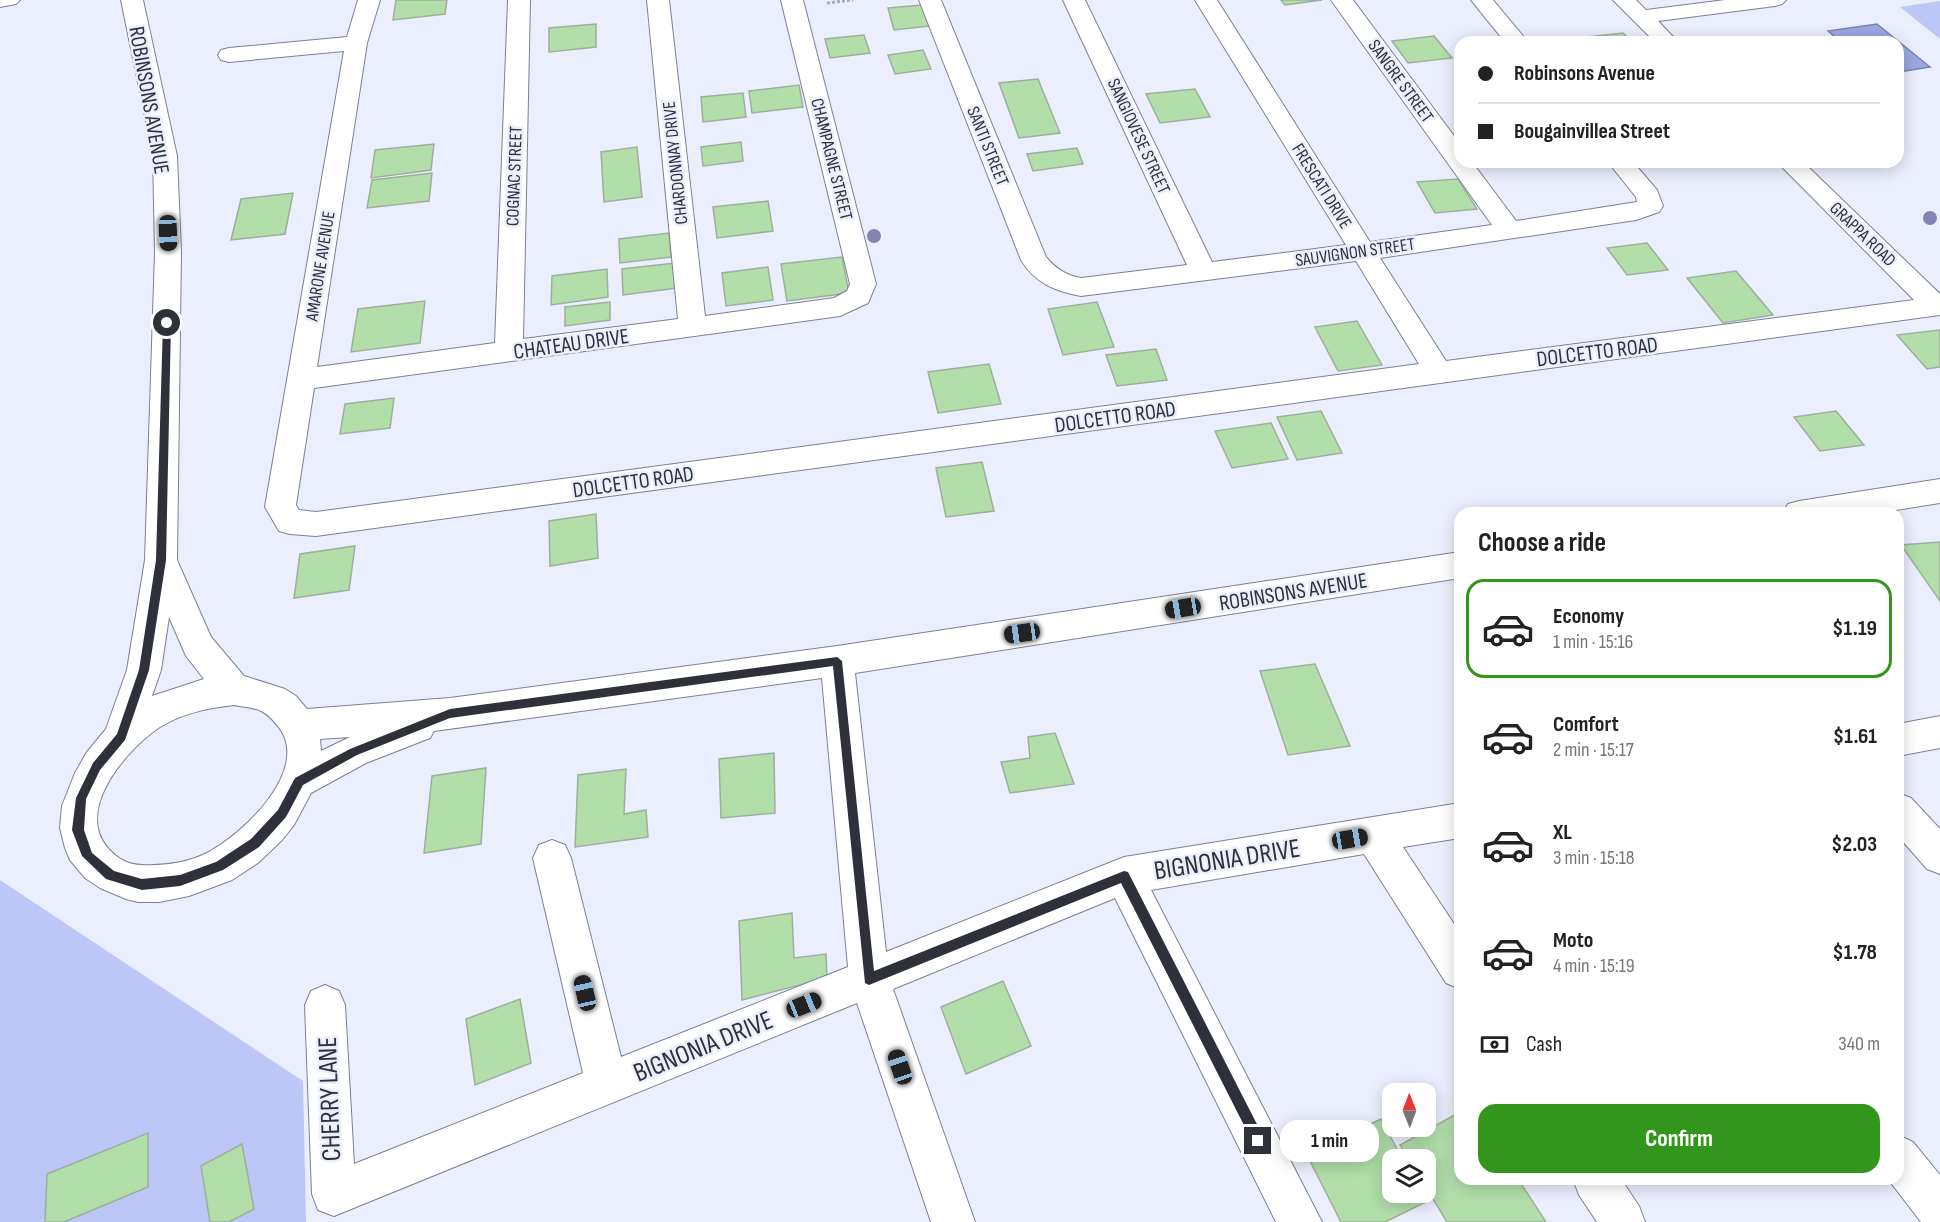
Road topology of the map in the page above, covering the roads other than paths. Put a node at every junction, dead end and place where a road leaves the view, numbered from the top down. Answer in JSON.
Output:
{"nodes":[{"id":1,"x":9,"y":0,"type":"edge"},
{"id":2,"x":132,"y":0,"type":"edge"},
{"id":3,"x":519,"y":0,"type":"edge"},
{"id":4,"x":658,"y":0,"type":"edge"},
{"id":5,"x":792,"y":0,"type":"edge"},
{"id":6,"x":930,"y":0,"type":"edge"},
{"id":7,"x":1074,"y":0,"type":"edge"},
{"id":8,"x":1206,"y":0,"type":"edge"},
{"id":9,"x":1342,"y":0,"type":"edge"},
{"id":10,"x":1482,"y":0,"type":"edge"},
{"id":11,"x":1624,"y":0,"type":"edge"},
{"id":12,"x":1775,"y":0,"type":"edge"},
{"id":13,"x":0,"y":1,"type":"edge"},
{"id":14,"x":365,"y":2,"type":"edge"},
{"id":15,"x":1641,"y":17,"type":"junction"},
{"id":16,"x":1512,"y":36,"type":"edge"},
{"id":17,"x":1661,"y":36,"type":"edge"},
{"id":18,"x":356,"y":43,"type":"junction"},
{"id":19,"x":229,"y":55,"type":"dead end"},
{"id":20,"x":1454,"y":154,"type":"edge"},
{"id":21,"x":1464,"y":168,"type":"edge"},
{"id":22,"x":1625,"y":168,"type":"edge"},
{"id":23,"x":1795,"y":168,"type":"edge"},
{"id":24,"x":1509,"y":230,"type":"junction"},
{"id":25,"x":1364,"y":252,"type":"junction"},
{"id":26,"x":1204,"y":272,"type":"junction"},
{"id":27,"x":1058,"y":283,"type":"joint"},
{"id":28,"x":840,"y":306,"type":"joint"},
{"id":29,"x":1939,"y":307,"type":"edge"},
{"id":30,"x":692,"y":326,"type":"junction"},
{"id":31,"x":508,"y":353,"type":"junction"},
{"id":32,"x":1438,"y":372,"type":"junction"},
{"id":33,"x":302,"y":379,"type":"junction"},
{"id":34,"x":1940,"y":491,"type":"edge"},
{"id":35,"x":1837,"y":507,"type":"edge"},
{"id":36,"x":290,"y":522,"type":"joint"},
{"id":37,"x":161,"y":560,"type":"junction"},
{"id":38,"x":1454,"y":566,"type":"edge"},
{"id":39,"x":837,"y":661,"type":"junction"},
{"id":40,"x":234,"y":690,"type":"junction"},
{"id":41,"x":450,"y":714,"type":"junction"},
{"id":42,"x":299,"y":725,"type":"junction"},
{"id":43,"x":1940,"y":732,"type":"edge"},
{"id":44,"x":121,"y":737,"type":"junction"},
{"id":45,"x":1904,"y":739,"type":"edge"},
{"id":46,"x":299,"y":781,"type":"junction"},
{"id":47,"x":1904,"y":817,"type":"edge"},
{"id":48,"x":1454,"y":821,"type":"edge"},
{"id":49,"x":1373,"y":835,"type":"junction"},
{"id":50,"x":1940,"y":856,"type":"edge"},
{"id":51,"x":552,"y":858,"type":"dead end"},
{"id":52,"x":1124,"y":876,"type":"junction"},
{"id":53,"x":1454,"y":960,"type":"edge"},
{"id":54,"x":869,"y":979,"type":"junction"},
{"id":55,"x":325,"y":1005,"type":"dead end"},
{"id":56,"x":607,"y":1084,"type":"junction"},
{"id":57,"x":1904,"y":1165,"type":"edge"},
{"id":58,"x":1599,"y":1185,"type":"edge"},
{"id":59,"x":334,"y":1194,"type":"joint"},
{"id":60,"x":1940,"y":1210,"type":"edge"},
{"id":61,"x":953,"y":1222,"type":"edge"},
{"id":62,"x":1300,"y":1222,"type":"edge"},
{"id":63,"x":1623,"y":1222,"type":"edge"}],
"edges":[{"from":1,"to":13,"type":"street"},
{"from":2,"to":37,"type":"street","name":"ROBINSONS AVENUE"},
{"from":3,"to":31,"type":"street","name":"COGNAC STREET"},
{"from":4,"to":30,"type":"street","name":"CHARDONNAY DRIVE"},
{"from":5,"to":28,"type":"street","name":"CHAMPAGNE STREET"},
{"from":6,"to":27,"type":"street","name":"SANTI STREET"},
{"from":7,"to":26,"type":"street","name":"SANGIOVESE STREET"},
{"from":8,"to":25,"type":"street","name":"FRESCATI DRIVE"},
{"from":9,"to":20,"type":"street","name":"SANGRE STREET"},
{"from":10,"to":16,"type":"street"},
{"from":11,"to":15,"type":"street"},
{"from":12,"to":15,"type":"street"},
{"from":14,"to":18,"type":"street","name":"AMARONE AVENUE"},
{"from":15,"to":17,"type":"street"},
{"from":18,"to":19,"type":"street"},
{"from":18,"to":33,"type":"street","name":"AMARONE AVENUE"},
{"from":21,"to":24,"type":"street","name":"SANGRE STREET"},
{"from":22,"to":24,"type":"street","name":"SAUVIGNON STREET"},
{"from":23,"to":29,"type":"street","name":"GRAPPA ROAD"},
{"from":24,"to":25,"type":"street","name":"SAUVIGNON STREET"},
{"from":25,"to":26,"type":"street","name":"SAUVIGNON STREET"},
{"from":25,"to":32,"type":"street","name":"FRESCATI DRIVE"},
{"from":26,"to":27,"type":"street","name":"SAUVIGNON STREET"},
{"from":28,"to":30,"type":"street","name":"CHATEAU DRIVE"},
{"from":29,"to":32,"type":"street","name":"DOLCETTO ROAD"},
{"from":30,"to":31,"type":"street","name":"CHATEAU DRIVE"},
{"from":31,"to":33,"type":"street","name":"CHATEAU DRIVE"},
{"from":32,"to":36,"type":"street","name":"DOLCETTO ROAD"},
{"from":33,"to":36,"type":"street","name":"AMARONE AVENUE"},
{"from":34,"to":35,"type":"street"},
{"from":37,"to":40,"type":"street","name":"ROBINSONS AVENUE"},
{"from":37,"to":44,"type":"street","name":"ROBINSONS AVENUE"},
{"from":38,"to":39,"type":"street","name":"ROBINSONS AVENUE"},
{"from":39,"to":41,"type":"street","name":"ROBINSONS AVENUE"},
{"from":39,"to":54,"type":"street"},
{"from":40,"to":42,"type":"street"},
{"from":40,"to":44,"type":"street"},
{"from":41,"to":42,"type":"street","name":"ROBINSONS AVENUE"},
{"from":41,"to":46,"type":"street","name":"ROBINSONS AVENUE"},
{"from":42,"to":46,"type":"street"},
{"from":43,"to":45,"type":"street"},
{"from":44,"to":46,"type":"street"},
{"from":47,"to":50,"type":"street"},
{"from":48,"to":49,"type":"street","name":"BIGNONIA DRIVE"},
{"from":49,"to":52,"type":"street","name":"BIGNONIA DRIVE"},
{"from":49,"to":53,"type":"street"},
{"from":51,"to":56,"type":"street"},
{"from":52,"to":54,"type":"street","name":"BIGNONIA DRIVE"},
{"from":52,"to":62,"type":"street"},
{"from":54,"to":56,"type":"street","name":"BIGNONIA DRIVE"},
{"from":54,"to":61,"type":"street"},
{"from":55,"to":59,"type":"street","name":"CHERRY LANE"},
{"from":56,"to":59,"type":"street","name":"BIGNONIA DRIVE"},
{"from":57,"to":60,"type":"street"},
{"from":58,"to":63,"type":"street"}]}
